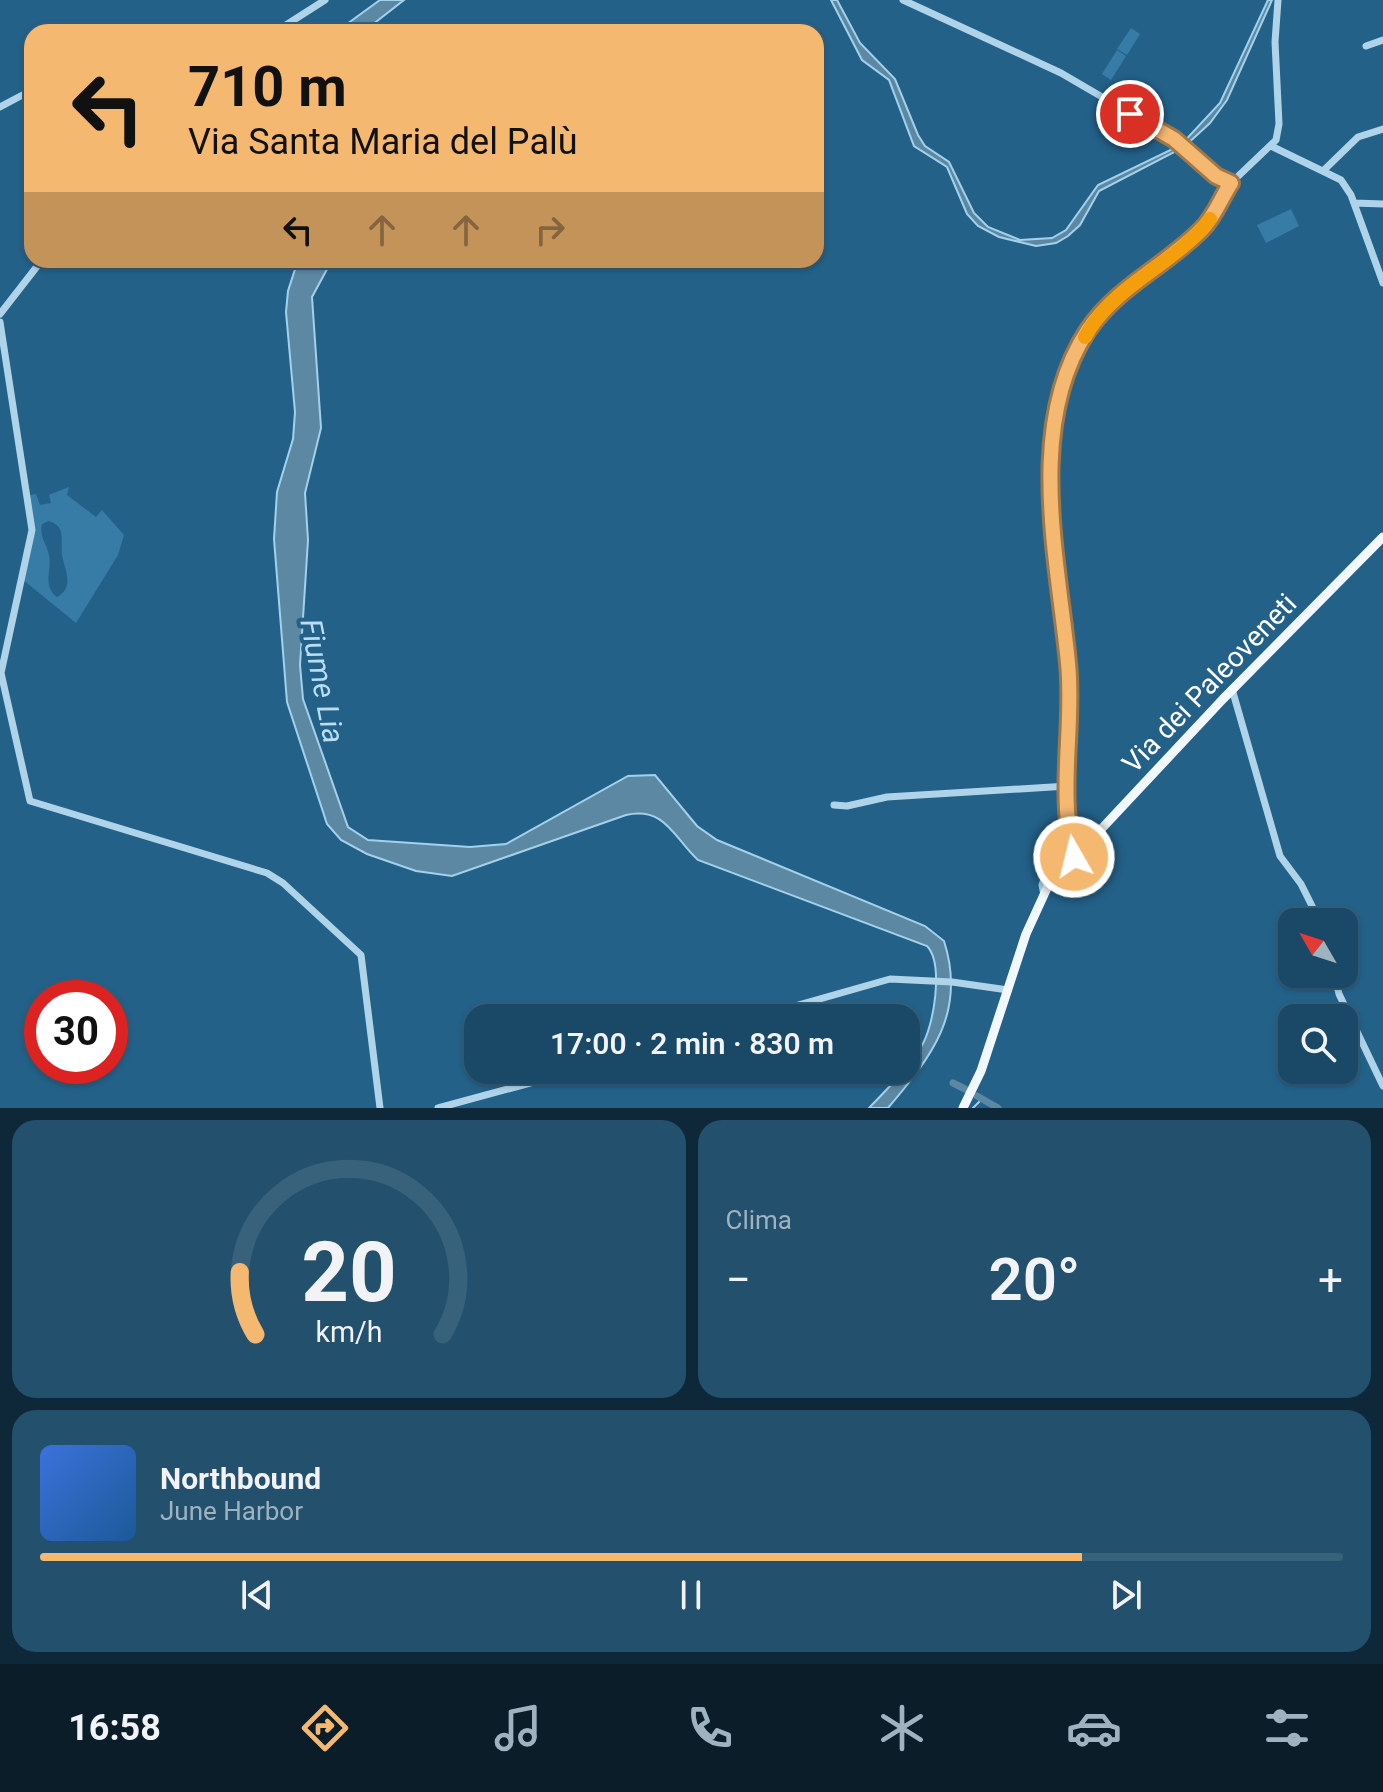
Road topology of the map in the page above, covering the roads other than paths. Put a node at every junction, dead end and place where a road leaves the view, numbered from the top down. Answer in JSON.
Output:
{"nodes":[{"id":1,"x":325,"y":0,"type":"edge"},
{"id":2,"x":903,"y":0,"type":"edge"},
{"id":3,"x":1278,"y":0,"type":"edge"},
{"id":4,"x":288,"y":24,"type":"edge"},
{"id":5,"x":1383,"y":40,"type":"edge"},
{"id":6,"x":1366,"y":46,"type":"dead end"},
{"id":7,"x":24,"y":94,"type":"edge"},
{"id":8,"x":0,"y":107,"type":"edge"},
{"id":9,"x":1383,"y":129,"type":"edge"},
{"id":10,"x":1271,"y":146,"type":"junction"},
{"id":11,"x":1324,"y":170,"type":"junction"},
{"id":12,"x":1231,"y":183,"type":"junction"},
{"id":13,"x":1354,"y":203,"type":"junction"},
{"id":14,"x":1383,"y":204,"type":"edge"},
{"id":15,"x":36,"y":268,"type":"edge"},
{"id":16,"x":1383,"y":283,"type":"edge"},
{"id":17,"x":0,"y":314,"type":"edge"},
{"id":18,"x":0,"y":322,"type":"edge"},
{"id":19,"x":1383,"y":537,"type":"edge"},
{"id":20,"x":1232,"y":689,"type":"junction"},
{"id":21,"x":1068,"y":786,"type":"junction"},
{"id":22,"x":834,"y":805,"type":"dead end"},
{"id":23,"x":1068,"y":815,"type":"junction"},
{"id":24,"x":1101,"y":828,"type":"junction"},
{"id":25,"x":1059,"y":839,"type":"junction"},
{"id":26,"x":1072,"y":860,"type":"junction"},
{"id":27,"x":1044,"y":895,"type":"junction"},
{"id":28,"x":1313,"y":908,"type":"edge"},
{"id":29,"x":1338,"y":988,"type":"edge"},
{"id":30,"x":1008,"y":990,"type":"junction"},
{"id":31,"x":799,"y":1004,"type":"edge"},
{"id":32,"x":527,"y":1084,"type":"edge"},
{"id":33,"x":1383,"y":1086,"type":"edge"},
{"id":34,"x":380,"y":1108,"type":"edge"},
{"id":35,"x":438,"y":1108,"type":"edge"},
{"id":36,"x":963,"y":1108,"type":"edge"}],
"edges":[{"from":1,"to":4,"type":"street"},
{"from":2,"to":12,"type":"street"},
{"from":3,"to":10,"type":"street"},
{"from":5,"to":6,"type":"street"},
{"from":7,"to":8,"type":"street"},
{"from":9,"to":11,"type":"street"},
{"from":10,"to":11,"type":"street"},
{"from":10,"to":12,"type":"street"},
{"from":11,"to":13,"type":"street"},
{"from":12,"to":21,"type":"street"},
{"from":13,"to":14,"type":"street"},
{"from":13,"to":16,"type":"street"},
{"from":15,"to":17,"type":"street"},
{"from":18,"to":34,"type":"street"},
{"from":19,"to":20,"type":"main road","name":"Via dei Paleoveneti"},
{"from":20,"to":24,"type":"main road","name":"Via dei Paleoveneti"},
{"from":20,"to":28,"type":"street"},
{"from":21,"to":22,"type":"street"},
{"from":21,"to":23,"type":"street"},
{"from":23,"to":24,"type":"street"},
{"from":23,"to":25,"type":"street"},
{"from":23,"to":26,"type":"street"},
{"from":24,"to":26,"type":"main road","name":"Via dei Paleoveneti"},
{"from":25,"to":26,"type":"street"},
{"from":25,"to":27,"type":"street"},
{"from":26,"to":27,"type":"main road","name":"Via dei Paleoveneti"},
{"from":27,"to":30,"type":"main road","name":"Via dei Paleoveneti"},
{"from":29,"to":33,"type":"street"},
{"from":30,"to":31,"type":"street"},
{"from":30,"to":36,"type":"main road","name":"Via dei Paleoveneti"},
{"from":32,"to":35,"type":"street"}]}
